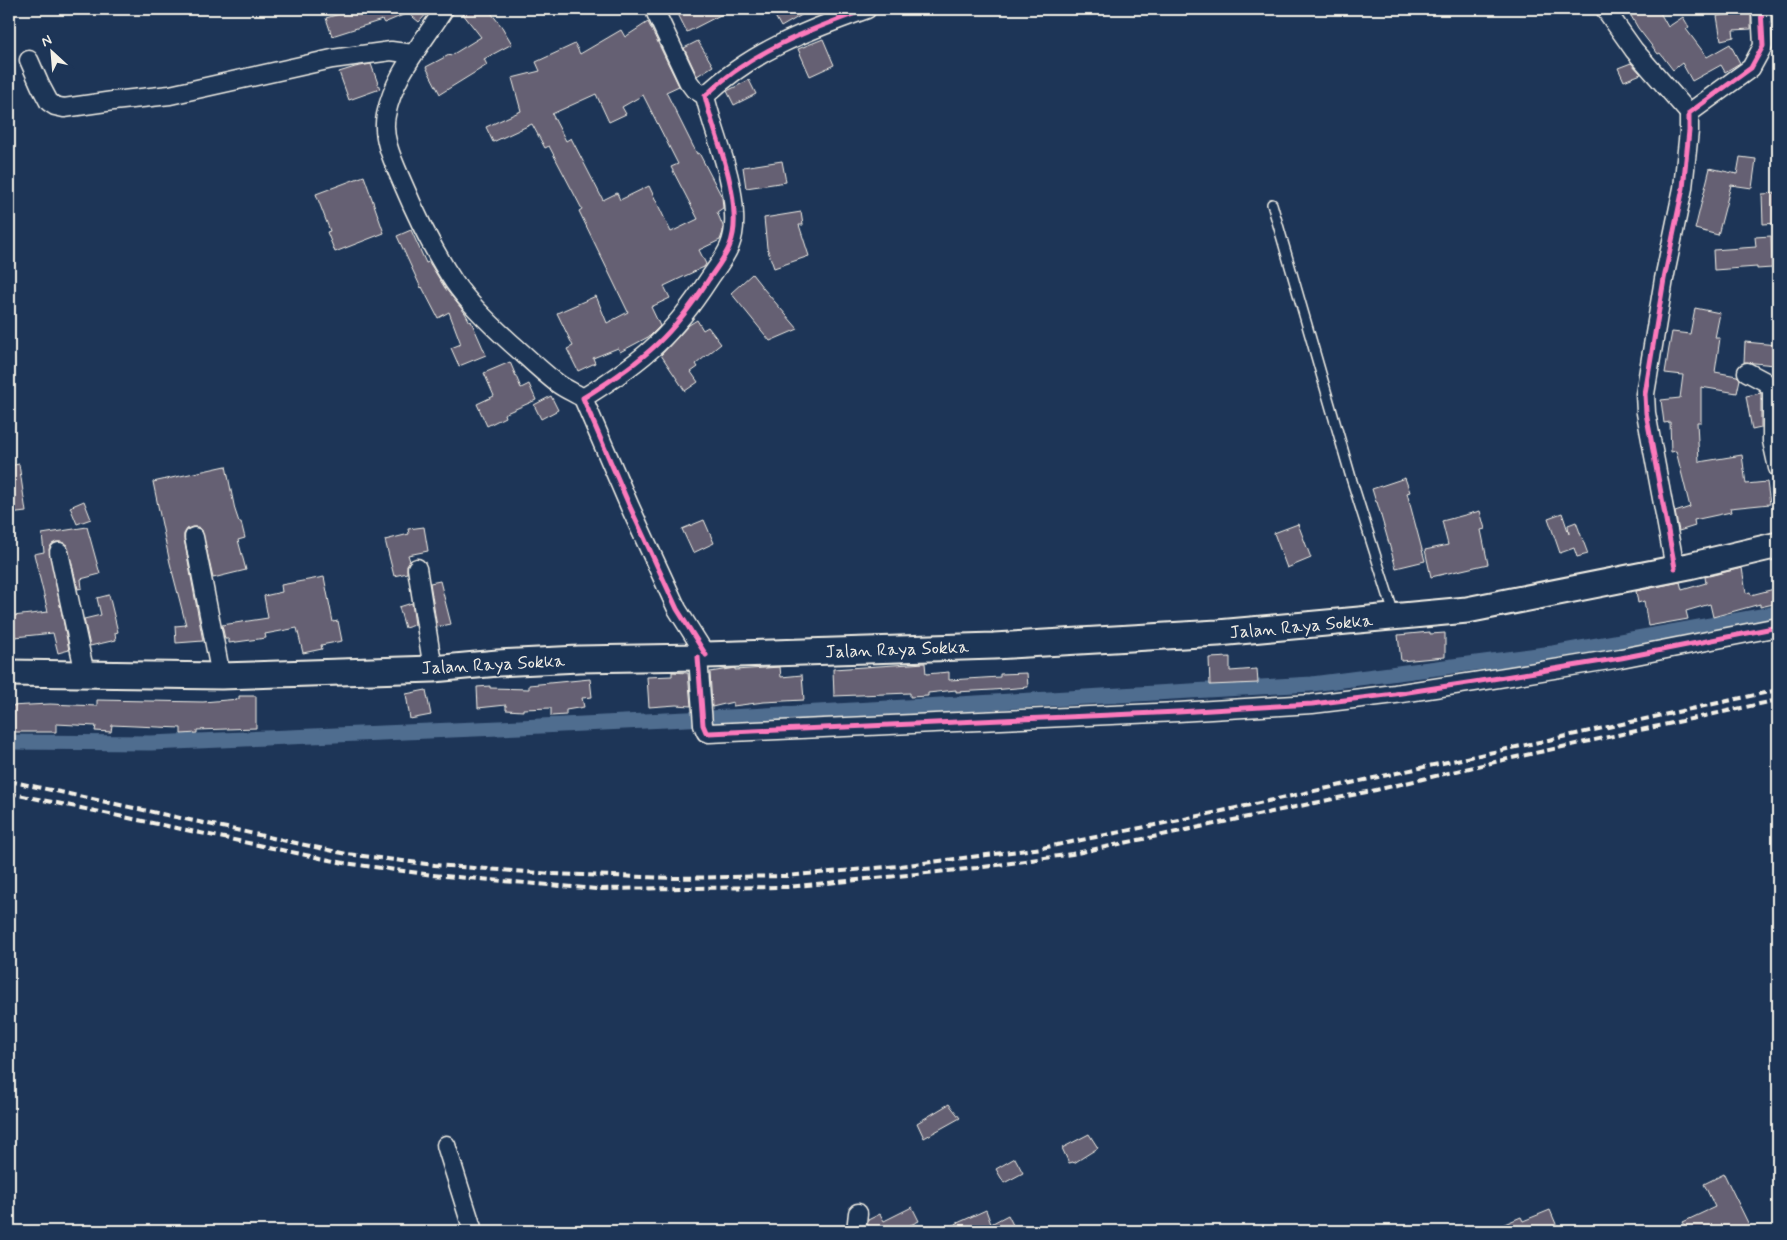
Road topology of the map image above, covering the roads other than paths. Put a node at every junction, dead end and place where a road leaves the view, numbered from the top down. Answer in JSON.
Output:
{"nodes":[{"id":1,"x":444,"y":9,"type":"edge"},
{"id":2,"x":867,"y":9,"type":"edge"},
{"id":3,"x":1605,"y":9,"type":"edge"},
{"id":4,"x":1761,"y":9,"type":"edge"},
{"id":5,"x":656,"y":13,"type":"dead end"},
{"id":6,"x":413,"y":54,"type":"junction"},
{"id":7,"x":29,"y":60,"type":"dead end"},
{"id":8,"x":705,"y":96,"type":"junction"},
{"id":9,"x":1689,"y":113,"type":"junction"},
{"id":10,"x":1272,"y":204,"type":"dead end"},
{"id":11,"x":1747,"y":372,"type":"dead end"},
{"id":12,"x":583,"y":398,"type":"junction"},
{"id":13,"x":1778,"y":468,"type":"edge"},
{"id":14,"x":194,"y":537,"type":"dead end"},
{"id":15,"x":1778,"y":545,"type":"edge"},
{"id":16,"x":59,"y":552,"type":"dead end"},
{"id":17,"x":417,"y":568,"type":"dead end"},
{"id":18,"x":1675,"y":568,"type":"junction"},
{"id":19,"x":1394,"y":617,"type":"junction"},
{"id":20,"x":1778,"y":627,"type":"edge"},
{"id":21,"x":702,"y":656,"type":"junction"},
{"id":22,"x":433,"y":668,"type":"junction"},
{"id":23,"x":9,"y":673,"type":"edge"},
{"id":24,"x":85,"y":674,"type":"junction"},
{"id":25,"x":221,"y":676,"type":"junction"},
{"id":26,"x":446,"y":1145,"type":"dead end"},
{"id":27,"x":858,"y":1213,"type":"dead end"},
{"id":28,"x":473,"y":1231,"type":"edge"},
{"id":29,"x":856,"y":1231,"type":"edge"}],
"edges":[{"from":1,"to":6,"type":"street"},
{"from":2,"to":8,"type":"street"},
{"from":3,"to":9,"type":"street"},
{"from":4,"to":9,"type":"street"},
{"from":5,"to":8,"type":"street"},
{"from":6,"to":7,"type":"street"},
{"from":6,"to":12,"type":"street"},
{"from":8,"to":12,"type":"street"},
{"from":9,"to":18,"type":"street"},
{"from":10,"to":19,"type":"lane"},
{"from":11,"to":13,"type":"street"},
{"from":12,"to":21,"type":"street"},
{"from":14,"to":25,"type":"street"},
{"from":15,"to":18,"type":"main road","name":"Jalan Raya Sokka"},
{"from":16,"to":24,"type":"street"},
{"from":17,"to":22,"type":"street"},
{"from":18,"to":19,"type":"main road","name":"Jalan Raya Sokka"},
{"from":19,"to":21,"type":"main road","name":"Jalan Raya Sokka"},
{"from":20,"to":21,"type":"street"},
{"from":21,"to":22,"type":"main road","name":"Jalan Raya Sokka"},
{"from":22,"to":25,"type":"main road","name":"Jalan Raya Sokka"},
{"from":23,"to":24,"type":"main road","name":"Jalan Raya Sokka"},
{"from":24,"to":25,"type":"main road","name":"Jalan Raya Sokka"},
{"from":26,"to":28,"type":"street"},
{"from":27,"to":29,"type":"street"}]}
